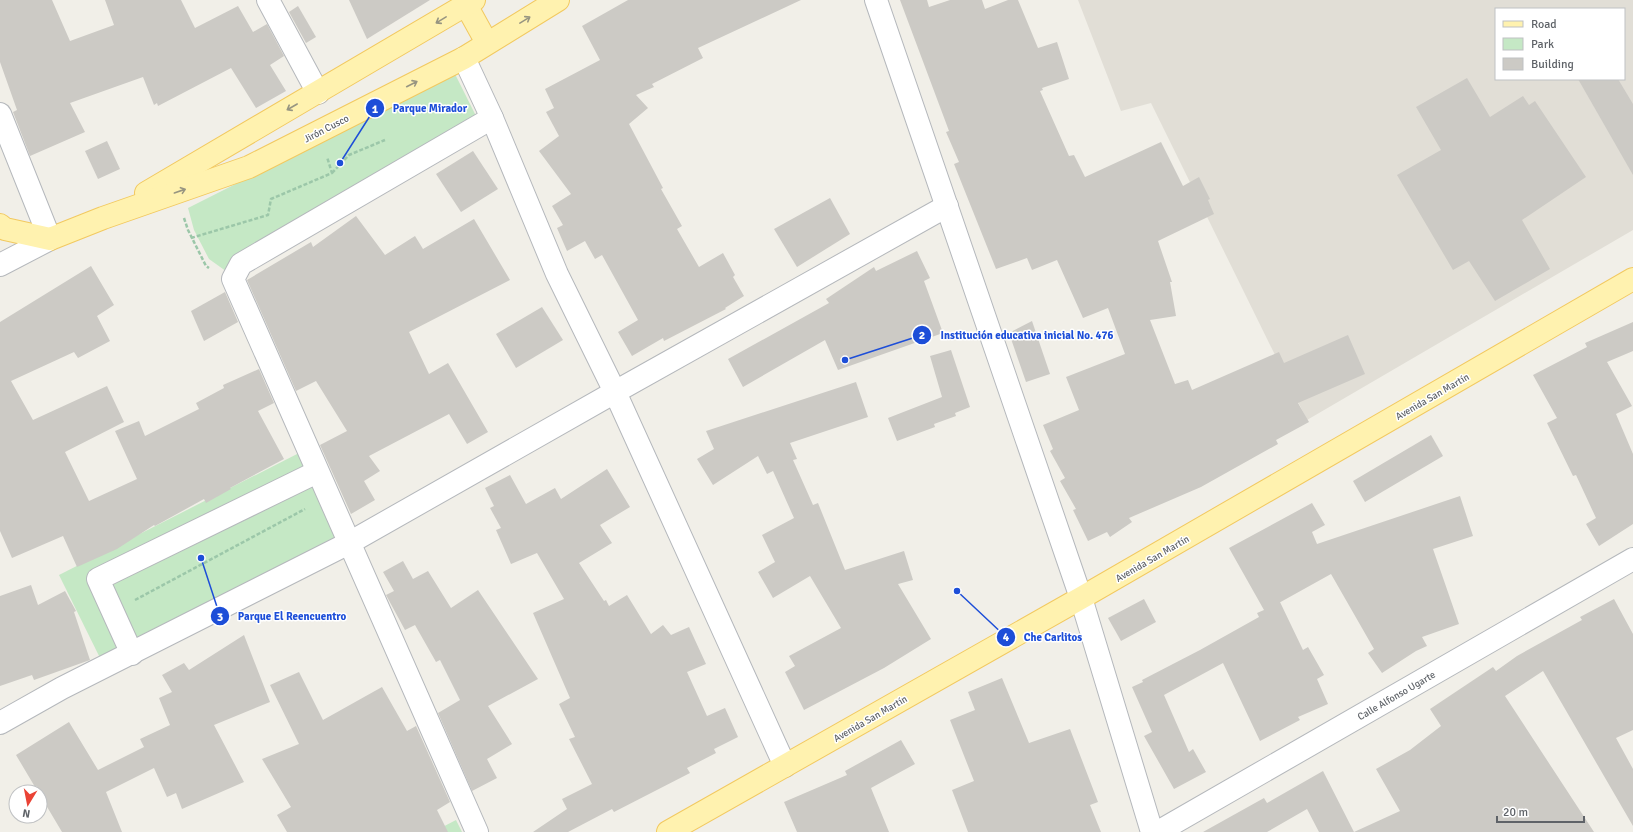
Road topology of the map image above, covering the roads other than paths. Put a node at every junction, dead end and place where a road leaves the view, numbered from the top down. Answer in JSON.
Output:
{"nodes":[{"id":1,"x":268,"y":0,"type":"edge"},
{"id":2,"x":558,"y":0,"type":"edge"},
{"id":3,"x":876,"y":0,"type":"edge"},
{"id":4,"x":468,"y":2,"type":"edge"},
{"id":5,"x":487,"y":43,"type":"junction"},
{"id":6,"x":464,"y":58,"type":"junction"},
{"id":7,"x":318,"y":92,"type":"junction"},
{"id":8,"x":0,"y":114,"type":"edge"},
{"id":9,"x":492,"y":118,"type":"junction"},
{"id":10,"x":947,"y":206,"type":"junction"},
{"id":11,"x":103,"y":218,"type":"junction"},
{"id":12,"x":0,"y":226,"type":"edge"},
{"id":13,"x":50,"y":239,"type":"junction"},
{"id":14,"x":0,"y":266,"type":"edge"},
{"id":15,"x":1633,"y":280,"type":"edge"},
{"id":16,"x":615,"y":392,"type":"junction"},
{"id":17,"x":317,"y":472,"type":"junction"},
{"id":18,"x":349,"y":543,"type":"junction"},
{"id":19,"x":1633,"y":559,"type":"edge"},
{"id":20,"x":1081,"y":598,"type":"junction"},
{"id":21,"x":132,"y":654,"type":"junction"},
{"id":22,"x":62,"y":688,"type":"junction"},
{"id":23,"x":0,"y":706,"type":"edge"},
{"id":24,"x":0,"y":723,"type":"edge"},
{"id":25,"x":785,"y":766,"type":"junction"},
{"id":26,"x":477,"y":832,"type":"edge"},
{"id":27,"x":668,"y":832,"type":"edge"},
{"id":28,"x":1152,"y":832,"type":"edge"},
{"id":29,"x":1158,"y":832,"type":"edge"}],
"edges":[{"from":1,"to":7,"type":"street"},
{"from":5,"to":2,"type":"main road","name":"Jirón Cusco","one_way":true},
{"from":3,"to":10,"type":"street"},
{"from":4,"to":5,"type":"main road"},
{"from":4,"to":7,"type":"main road","name":"Jirón Cusco","one_way":true},
{"from":5,"to":6,"type":"main road","name":"Jirón Cusco"},
{"from":6,"to":9,"type":"street"},
{"from":11,"to":6,"type":"main road","name":"Jirón Cusco","one_way":true},
{"from":7,"to":11,"type":"main road","name":"Jirón Cusco","one_way":true},
{"from":8,"to":13,"type":"street"},
{"from":9,"to":16,"type":"street"},
{"from":9,"to":17,"type":"street"},
{"from":10,"to":16,"type":"street"},
{"from":10,"to":20,"type":"street"},
{"from":11,"to":13,"type":"main road","name":"Jirón Cusco"},
{"from":12,"to":13,"type":"main road"},
{"from":13,"to":14,"type":"street"},
{"from":15,"to":20,"type":"main road","name":"Avenida San Martín"},
{"from":16,"to":18,"type":"street"},
{"from":16,"to":25,"type":"street"},
{"from":17,"to":18,"type":"street"},
{"from":17,"to":21,"type":"street"},
{"from":18,"to":21,"type":"street"},
{"from":18,"to":26,"type":"street"},
{"from":19,"to":29,"type":"street","name":"Calle Alfonso Ugarte"},
{"from":20,"to":25,"type":"main road","name":"Avenida San Martín"},
{"from":20,"to":28,"type":"street"},
{"from":21,"to":22,"type":"street"},
{"from":22,"to":23,"type":"street"},
{"from":22,"to":24,"type":"street"},
{"from":25,"to":27,"type":"main road","name":"Avenida San Martín"}]}
